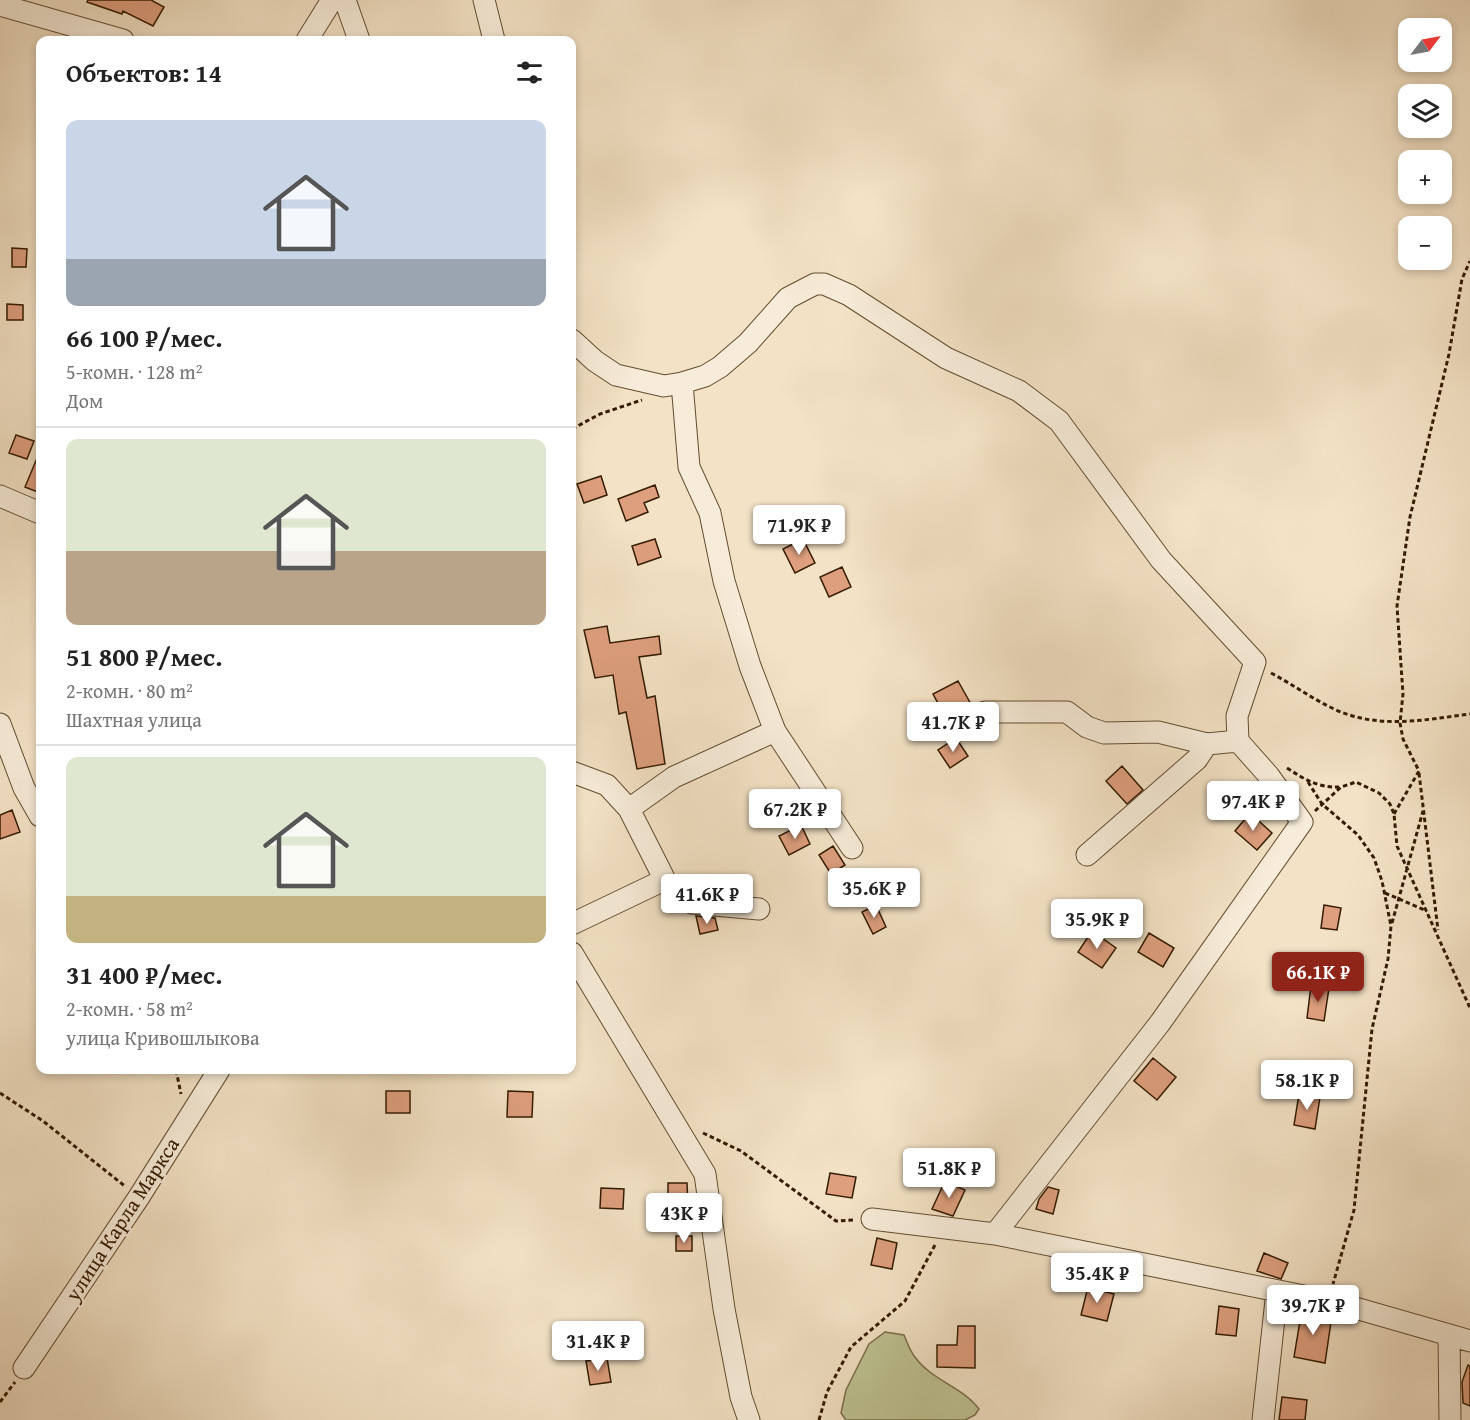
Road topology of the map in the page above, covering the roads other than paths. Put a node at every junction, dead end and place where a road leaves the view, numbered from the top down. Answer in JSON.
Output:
{"nodes":[{"id":1,"x":332,"y":0,"type":"edge"},
{"id":2,"x":345,"y":0,"type":"edge"},
{"id":3,"x":484,"y":0,"type":"edge"},
{"id":4,"x":0,"y":5,"type":"edge"},
{"id":5,"x":109,"y":36,"type":"edge"},
{"id":6,"x":310,"y":36,"type":"edge"},
{"id":7,"x":358,"y":36,"type":"edge"},
{"id":8,"x":493,"y":36,"type":"edge"},
{"id":9,"x":576,"y":344,"type":"edge"},
{"id":10,"x":673,"y":385,"type":"junction"},
{"id":11,"x":0,"y":496,"type":"edge"},
{"id":12,"x":36,"y":511,"type":"edge"},
{"id":13,"x":985,"y":712,"type":"dead end"},
{"id":14,"x":0,"y":724,"type":"edge"},
{"id":15,"x":775,"y":731,"type":"junction"},
{"id":16,"x":1238,"y":741,"type":"junction"},
{"id":17,"x":1207,"y":744,"type":"junction"},
{"id":18,"x":576,"y":773,"type":"edge"},
{"id":19,"x":630,"y":808,"type":"junction"},
{"id":20,"x":36,"y":809,"type":"edge"},
{"id":21,"x":852,"y":848,"type":"dead end"},
{"id":22,"x":1087,"y":855,"type":"dead end"},
{"id":23,"x":664,"y":880,"type":"junction"},
{"id":24,"x":759,"y":909,"type":"dead end"},
{"id":25,"x":576,"y":922,"type":"edge"},
{"id":26,"x":576,"y":960,"type":"edge"},
{"id":27,"x":216,"y":1074,"type":"edge"},
{"id":28,"x":872,"y":1219,"type":"road end"},
{"id":29,"x":995,"y":1234,"type":"junction"},
{"id":30,"x":1277,"y":1291,"type":"junction"},
{"id":31,"x":1449,"y":1335,"type":"junction"},
{"id":32,"x":1470,"y":1341,"type":"edge"},
{"id":33,"x":24,"y":1368,"type":"road end"},
{"id":34,"x":749,"y":1420,"type":"edge"},
{"id":35,"x":1263,"y":1420,"type":"edge"},
{"id":36,"x":1450,"y":1420,"type":"edge"}],
"edges":[{"from":1,"to":6,"type":"street"},
{"from":2,"to":7,"type":"street"},
{"from":3,"to":8,"type":"street"},
{"from":4,"to":5,"type":"street"},
{"from":9,"to":10,"type":"street"},
{"from":10,"to":15,"type":"street"},
{"from":10,"to":16,"type":"street"},
{"from":11,"to":12,"type":"street"},
{"from":13,"to":17,"type":"street"},
{"from":14,"to":20,"type":"street"},
{"from":15,"to":19,"type":"street"},
{"from":15,"to":21,"type":"street"},
{"from":16,"to":17,"type":"street"},
{"from":16,"to":29,"type":"street"},
{"from":17,"to":22,"type":"street"},
{"from":18,"to":19,"type":"street"},
{"from":19,"to":23,"type":"street"},
{"from":23,"to":24,"type":"street"},
{"from":23,"to":25,"type":"street"},
{"from":26,"to":34,"type":"street"},
{"from":27,"to":33,"type":"street","name":"улица Карла Маркса"},
{"from":28,"to":29,"type":"street"},
{"from":29,"to":30,"type":"street"},
{"from":30,"to":31,"type":"street"},
{"from":30,"to":35,"type":"street"},
{"from":31,"to":32,"type":"street"},
{"from":31,"to":36,"type":"street"}]}
